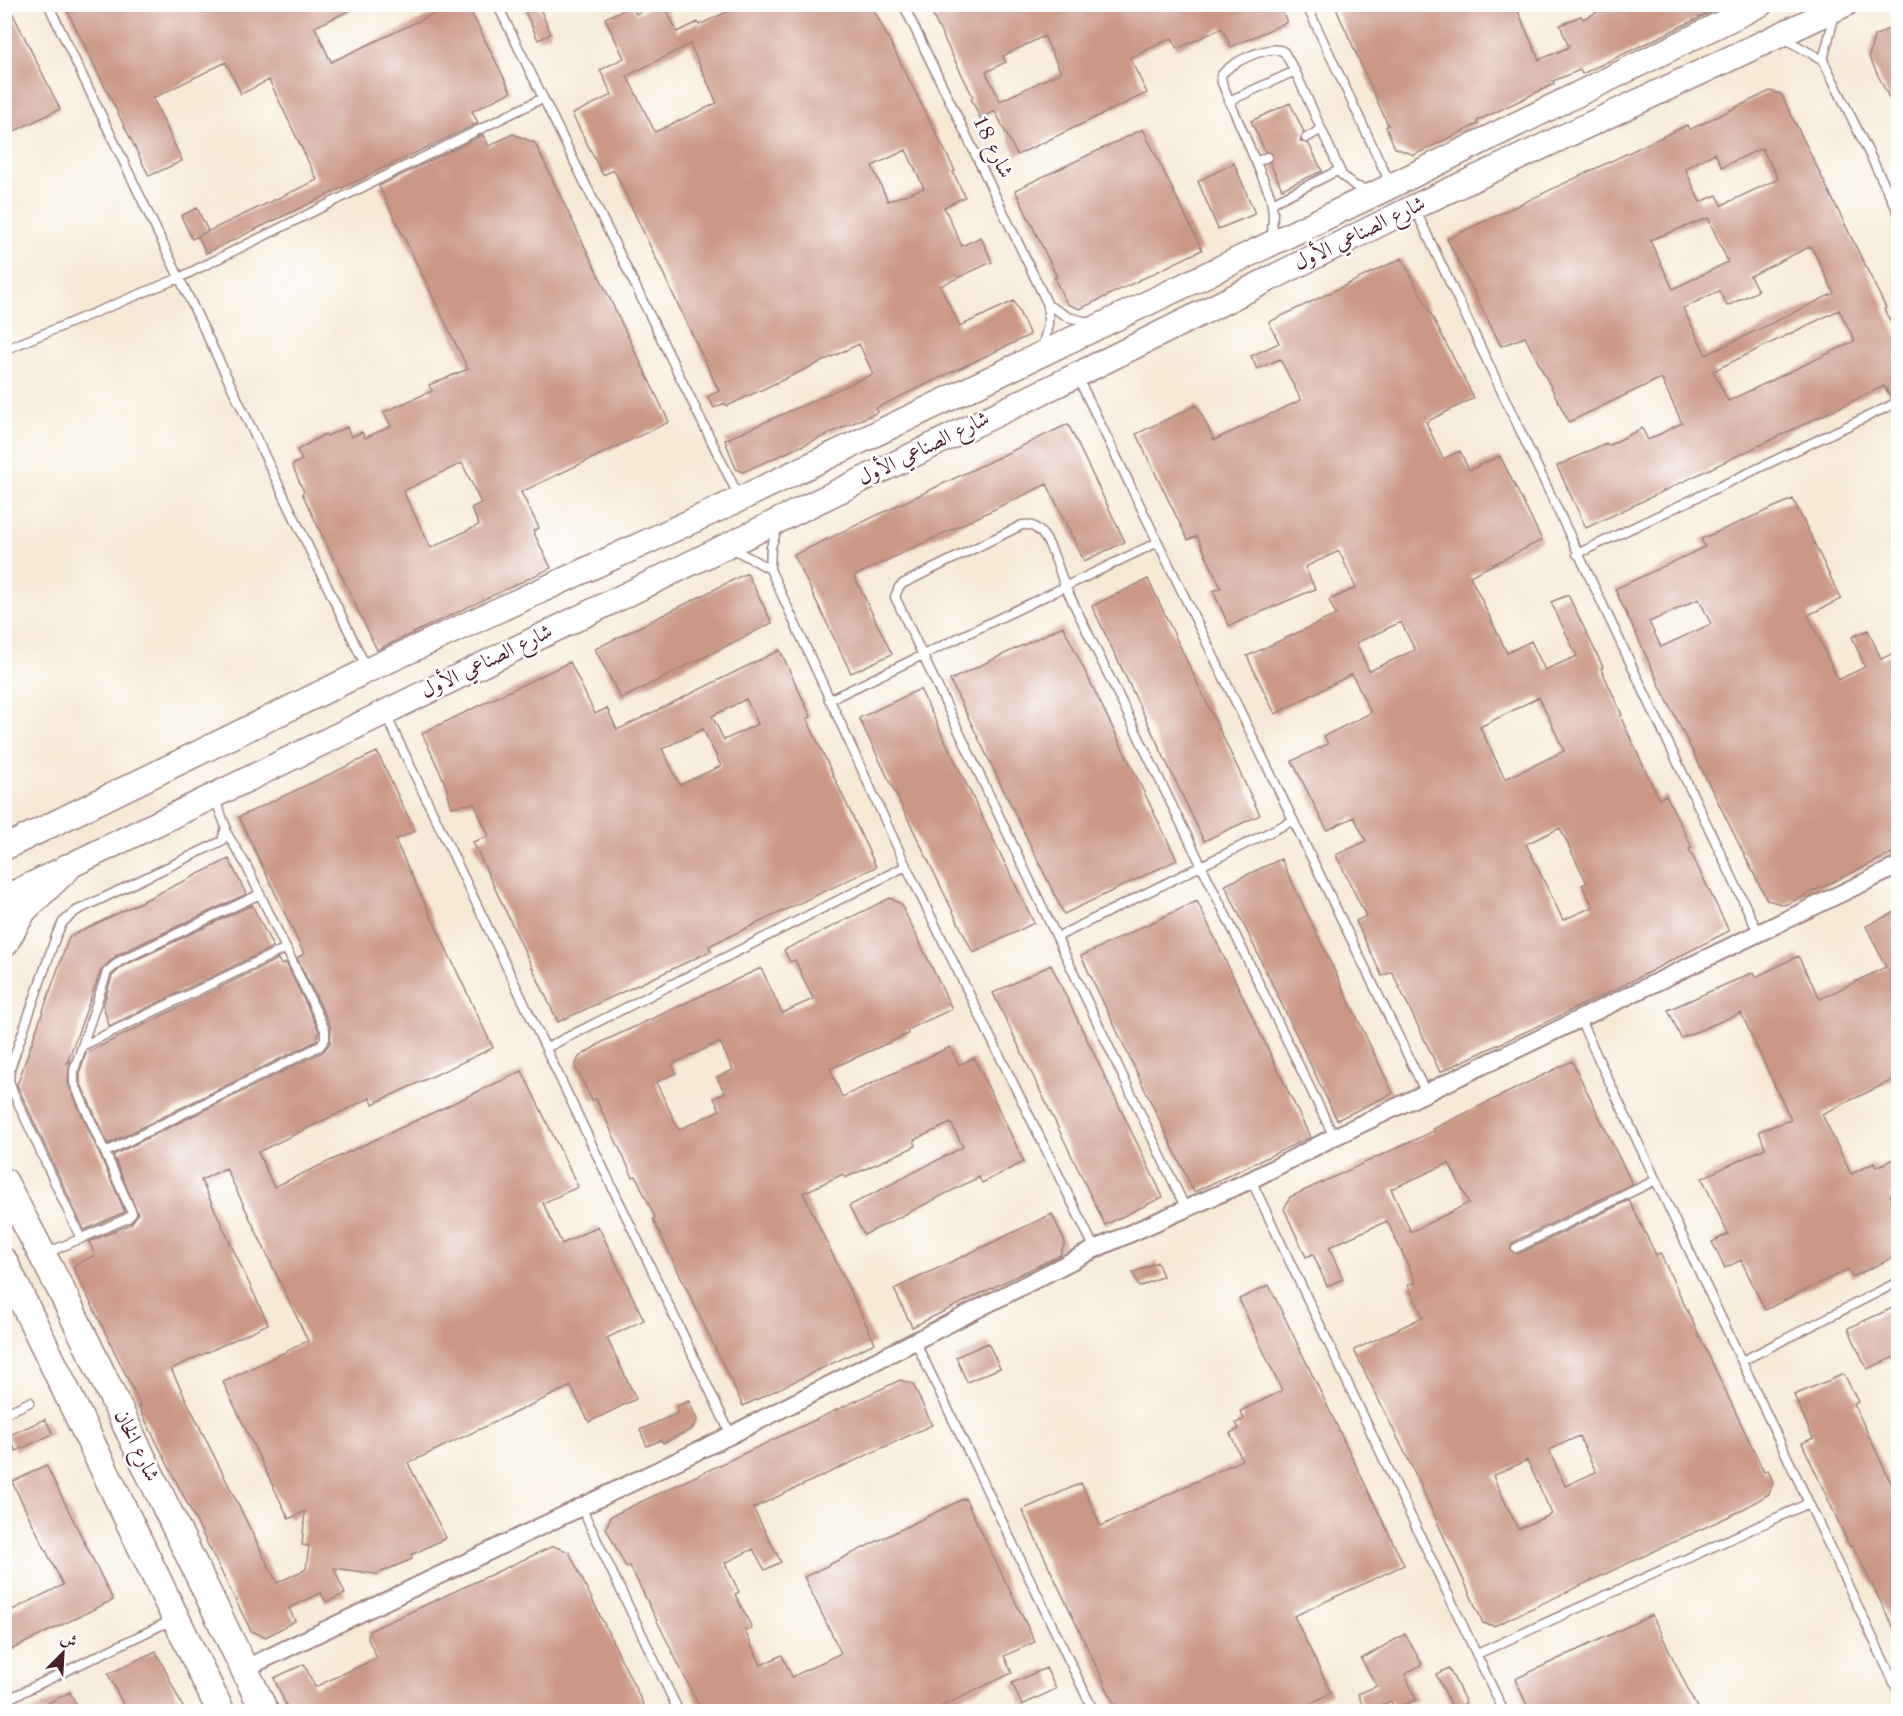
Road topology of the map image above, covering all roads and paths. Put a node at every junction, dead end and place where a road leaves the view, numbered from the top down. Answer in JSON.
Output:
{"nodes":[{"id":1,"x":48,"y":4,"type":"edge"},
{"id":2,"x":497,"y":4,"type":"edge"},
{"id":3,"x":903,"y":4,"type":"edge"},
{"id":4,"x":1306,"y":4,"type":"edge"},
{"id":5,"x":1761,"y":4,"type":"edge"},
{"id":6,"x":1842,"y":6,"type":"edge"},
{"id":7,"x":1778,"y":36,"type":"junction"},
{"id":8,"x":1823,"y":60,"type":"junction"},
{"id":9,"x":1295,"y":71,"type":"junction"},
{"id":10,"x":543,"y":98,"type":"junction"},
{"id":11,"x":1229,"y":101,"type":"junction"},
{"id":12,"x":1320,"y":130,"type":"junction"},
{"id":13,"x":1306,"y":138,"type":"dead end"},
{"id":14,"x":1267,"y":157,"type":"dead end"},
{"id":15,"x":1256,"y":162,"type":"junction"},
{"id":16,"x":1339,"y":170,"type":"junction"},
{"id":17,"x":1384,"y":189,"type":"junction"},
{"id":18,"x":1272,"y":203,"type":"junction"},
{"id":19,"x":1414,"y":207,"type":"junction"},
{"id":20,"x":1899,"y":212,"type":"edge"},
{"id":21,"x":1272,"y":243,"type":"junction"},
{"id":22,"x":179,"y":278,"type":"junction"},
{"id":23,"x":1048,"y":305,"type":"junction"},
{"id":24,"x":1100,"y":324,"type":"junction"},
{"id":25,"x":4,"y":350,"type":"edge"},
{"id":26,"x":1039,"y":354,"type":"junction"},
{"id":27,"x":1077,"y":375,"type":"junction"},
{"id":28,"x":1899,"y":402,"type":"edge"},
{"id":29,"x":740,"y":500,"type":"junction"},
{"id":30,"x":784,"y":517,"type":"junction"},
{"id":31,"x":1158,"y":543,"type":"junction"},
{"id":32,"x":725,"y":546,"type":"junction"},
{"id":33,"x":1578,"y":554,"type":"junction"},
{"id":34,"x":770,"y":568,"type":"junction"},
{"id":35,"x":1065,"y":586,"type":"junction"},
{"id":36,"x":923,"y":655,"type":"junction"},
{"id":37,"x":368,"y":670,"type":"junction"},
{"id":38,"x":829,"y":700,"type":"junction"},
{"id":39,"x":385,"y":712,"type":"junction"},
{"id":40,"x":214,"y":796,"type":"junction"},
{"id":41,"x":1293,"y":821,"type":"junction"},
{"id":42,"x":226,"y":832,"type":"junction"},
{"id":43,"x":4,"y":848,"type":"edge"},
{"id":44,"x":906,"y":866,"type":"junction"},
{"id":45,"x":1202,"y":866,"type":"junction"},
{"id":46,"x":1899,"y":866,"type":"edge"},
{"id":47,"x":67,"y":868,"type":"junction"},
{"id":48,"x":260,"y":894,"type":"junction"},
{"id":49,"x":4,"y":898,"type":"edge"},
{"id":50,"x":1758,"y":932,"type":"junction"},
{"id":51,"x":1057,"y":937,"type":"junction"},
{"id":52,"x":4,"y":944,"type":"edge"},
{"id":53,"x":286,"y":948,"type":"junction"},
{"id":54,"x":1580,"y":1020,"type":"junction"},
{"id":55,"x":82,"y":1046,"type":"junction"},
{"id":56,"x":546,"y":1048,"type":"junction"},
{"id":57,"x":1426,"y":1093,"type":"junction"},
{"id":58,"x":1334,"y":1137,"type":"junction"},
{"id":59,"x":106,"y":1152,"type":"junction"},
{"id":60,"x":1251,"y":1180,"type":"junction"},
{"id":61,"x":1656,"y":1180,"type":"junction"},
{"id":62,"x":4,"y":1182,"type":"edge"},
{"id":63,"x":1186,"y":1209,"type":"junction"},
{"id":64,"x":81,"y":1239,"type":"junction"},
{"id":65,"x":1516,"y":1248,"type":"dead end"},
{"id":66,"x":1095,"y":1250,"type":"junction"},
{"id":67,"x":43,"y":1255,"type":"junction"},
{"id":68,"x":4,"y":1262,"type":"edge"},
{"id":69,"x":1899,"y":1282,"type":"edge"},
{"id":70,"x":915,"y":1341,"type":"junction"},
{"id":71,"x":1742,"y":1361,"type":"junction"},
{"id":72,"x":30,"y":1402,"type":"dead end"},
{"id":73,"x":4,"y":1414,"type":"edge"},
{"id":74,"x":731,"y":1435,"type":"junction"},
{"id":75,"x":1809,"y":1503,"type":"junction"},
{"id":76,"x":581,"y":1507,"type":"junction"},
{"id":77,"x":176,"y":1618,"type":"junction"},
{"id":78,"x":1477,"y":1654,"type":"junction"},
{"id":79,"x":244,"y":1669,"type":"junction"},
{"id":80,"x":1899,"y":1691,"type":"edge"},
{"id":81,"x":4,"y":1701,"type":"edge"},
{"id":82,"x":220,"y":1712,"type":"edge"},
{"id":83,"x":265,"y":1712,"type":"edge"},
{"id":84,"x":679,"y":1712,"type":"edge"},
{"id":85,"x":1094,"y":1712,"type":"edge"},
{"id":86,"x":1504,"y":1712,"type":"edge"}],
"edges":[{"from":1,"to":22,"type":"lane"},
{"from":2,"to":10,"type":"lane"},
{"from":3,"to":23,"type":"lane","name":"شارع 18"},
{"from":4,"to":17,"type":"lane"},
{"from":5,"to":17,"type":"main road","name":"شارع الصناعي الأول"},
{"from":6,"to":7,"type":"main road","name":"شارع الصناعي الأول"},
{"from":6,"to":8,"type":"lane"},
{"from":7,"to":8,"type":"lane"},
{"from":7,"to":19,"type":"main road","name":"شارع الصناعي الأول"},
{"from":8,"to":20,"type":"lane"},
{"from":9,"to":11,"type":"lane"},
{"from":9,"to":11,"type":"lane"},
{"from":9,"to":12,"type":"lane"},
{"from":10,"to":22,"type":"lane"},
{"from":10,"to":29,"type":"lane"},
{"from":11,"to":15,"type":"lane"},
{"from":12,"to":13,"type":"lane"},
{"from":12,"to":16,"type":"lane"},
{"from":14,"to":15,"type":"lane"},
{"from":15,"to":18,"type":"lane"},
{"from":16,"to":17,"type":"lane"},
{"from":16,"to":18,"type":"lane"},
{"from":17,"to":21,"type":"main road","name":"شارع الصناعي الأول"},
{"from":18,"to":21,"type":"lane"},
{"from":19,"to":27,"type":"main road","name":"شارع الصناعي الأول"},
{"from":19,"to":33,"type":"lane"},
{"from":21,"to":24,"type":"main road","name":"شارع الصناعي الأول"},
{"from":22,"to":25,"type":"lane"},
{"from":22,"to":37,"type":"lane"},
{"from":23,"to":24,"type":"lane"},
{"from":23,"to":26,"type":"lane"},
{"from":24,"to":26,"type":"main road","name":"شارع الصناعي الأول"},
{"from":26,"to":29,"type":"main road","name":"شارع الصناعي الأول"},
{"from":27,"to":30,"type":"main road","name":"شارع الصناعي الأول"},
{"from":27,"to":31,"type":"lane"},
{"from":28,"to":33,"type":"lane"},
{"from":29,"to":37,"type":"main road","name":"شارع الصناعي الأول"},
{"from":30,"to":32,"type":"main road","name":"شارع الصناعي الأول"},
{"from":30,"to":34,"type":"lane"},
{"from":31,"to":35,"type":"lane"},
{"from":31,"to":41,"type":"lane"},
{"from":32,"to":34,"type":"lane"},
{"from":32,"to":39,"type":"main road","name":"شارع الصناعي الأول"},
{"from":33,"to":50,"type":"lane"},
{"from":34,"to":38,"type":"lane"},
{"from":35,"to":36,"type":"lane"},
{"from":35,"to":36,"type":"lane"},
{"from":35,"to":45,"type":"lane"},
{"from":36,"to":38,"type":"lane"},
{"from":36,"to":51,"type":"lane"},
{"from":37,"to":43,"type":"main road","name":"شارع الصناعي الأول"},
{"from":38,"to":44,"type":"lane"},
{"from":39,"to":40,"type":"main road","name":"شارع الصناعي الأول"},
{"from":39,"to":56,"type":"lane"},
{"from":40,"to":42,"type":"lane"},
{"from":40,"to":47,"type":"main road","name":"شارع الصناعي الأول"},
{"from":41,"to":45,"type":"lane"},
{"from":41,"to":57,"type":"lane"},
{"from":42,"to":48,"type":"lane"},
{"from":42,"to":64,"type":"lane"},
{"from":44,"to":56,"type":"lane"},
{"from":44,"to":66,"type":"lane"},
{"from":45,"to":51,"type":"lane"},
{"from":45,"to":58,"type":"lane"},
{"from":46,"to":50,"type":"street"},
{"from":47,"to":49,"type":"main road","name":"شارع الصناعي الأول"},
{"from":47,"to":52,"type":"main road"},
{"from":48,"to":53,"type":"lane"},
{"from":48,"to":55,"type":"lane"},
{"from":50,"to":54,"type":"street"},
{"from":51,"to":63,"type":"lane"},
{"from":53,"to":55,"type":"lane"},
{"from":53,"to":59,"type":"lane"},
{"from":54,"to":57,"type":"street"},
{"from":54,"to":61,"type":"lane"},
{"from":55,"to":59,"type":"lane"},
{"from":56,"to":74,"type":"lane"},
{"from":57,"to":58,"type":"street"},
{"from":58,"to":60,"type":"street"},
{"from":59,"to":64,"type":"lane"},
{"from":60,"to":63,"type":"street"},
{"from":60,"to":78,"type":"lane"},
{"from":61,"to":65,"type":"lane"},
{"from":61,"to":71,"type":"lane"},
{"from":62,"to":67,"type":"main road","name":"شارع الخان"},
{"from":63,"to":66,"type":"street"},
{"from":64,"to":67,"type":"lane"},
{"from":66,"to":70,"type":"street"},
{"from":67,"to":79,"type":"main road","name":"شارع الخان"},
{"from":68,"to":77,"type":"main road","name":"شارع الخان"},
{"from":69,"to":71,"type":"lane"},
{"from":70,"to":74,"type":"street"},
{"from":70,"to":85,"type":"lane"},
{"from":71,"to":75,"type":"lane"},
{"from":72,"to":73,"type":"lane"},
{"from":74,"to":76,"type":"street"},
{"from":75,"to":78,"type":"lane"},
{"from":75,"to":80,"type":"lane"},
{"from":76,"to":79,"type":"street"},
{"from":76,"to":84,"type":"lane"},
{"from":77,"to":81,"type":"lane"},
{"from":77,"to":82,"type":"main road","name":"شارع الخان"},
{"from":78,"to":86,"type":"lane"},
{"from":79,"to":83,"type":"main road","name":"شارع الخان"}]}
